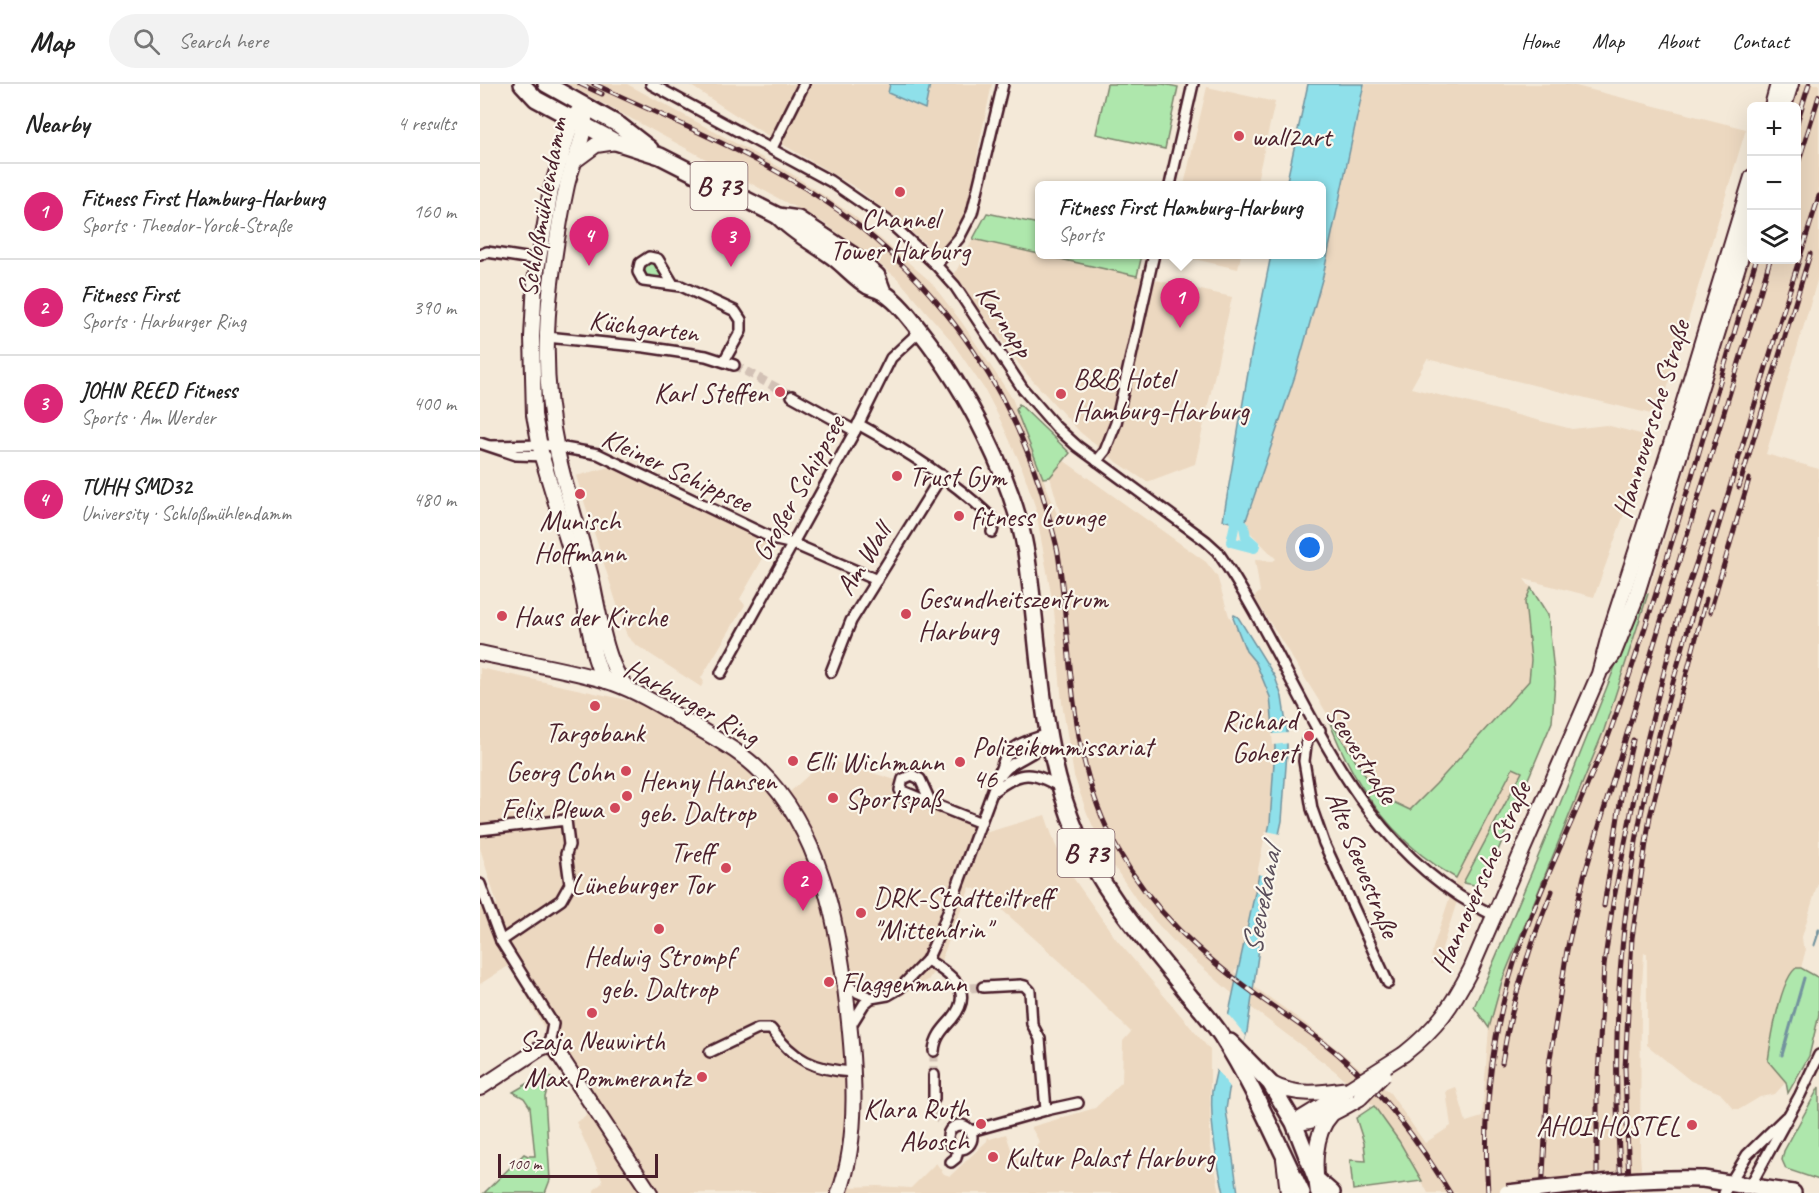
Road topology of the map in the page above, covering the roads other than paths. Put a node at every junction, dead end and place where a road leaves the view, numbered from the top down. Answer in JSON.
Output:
{"nodes":[{"id":1,"x":522,"y":84,"type":"edge"},
{"id":2,"x":546,"y":84,"type":"edge"},
{"id":3,"x":651,"y":84,"type":"edge"},
{"id":4,"x":804,"y":84,"type":"edge"},
{"id":5,"x":1003,"y":84,"type":"edge"},
{"id":6,"x":1193,"y":84,"type":"edge"},
{"id":7,"x":1778,"y":84,"type":"edge"},
{"id":8,"x":1791,"y":84,"type":"edge"},
{"id":9,"x":1773,"y":102,"type":"edge"},
{"id":10,"x":1786,"y":102,"type":"edge"},
{"id":11,"x":585,"y":106,"type":"junction"},
{"id":12,"x":578,"y":122,"type":"junction"},
{"id":13,"x":616,"y":142,"type":"junction"},
{"id":14,"x":772,"y":148,"type":"junction"},
{"id":15,"x":660,"y":156,"type":"junction"},
{"id":16,"x":573,"y":162,"type":"junction"},
{"id":17,"x":1171,"y":181,"type":"edge"},
{"id":18,"x":1747,"y":193,"type":"edge"},
{"id":19,"x":1747,"y":237,"type":"edge"},
{"id":20,"x":480,"y":255,"type":"edge"},
{"id":21,"x":1153,"y":259,"type":"edge"},
{"id":22,"x":539,"y":260,"type":"junction"},
{"id":23,"x":554,"y":263,"type":"junction"},
{"id":24,"x":936,"y":265,"type":"junction"},
{"id":25,"x":673,"y":284,"type":"dead end"},
{"id":26,"x":920,"y":330,"type":"junction"},
{"id":27,"x":531,"y":337,"type":"junction"},
{"id":28,"x":548,"y":337,"type":"junction"},
{"id":29,"x":724,"y":361,"type":"junction"},
{"id":30,"x":734,"y":365,"type":"tunnel mouth"},
{"id":31,"x":792,"y":396,"type":"tunnel mouth"},
{"id":32,"x":857,"y":428,"type":"junction"},
{"id":33,"x":480,"y":443,"type":"edge"},
{"id":34,"x":557,"y":446,"type":"junction"},
{"id":35,"x":540,"y":451,"type":"junction"},
{"id":36,"x":1098,"y":461,"type":"junction"},
{"id":37,"x":942,"y":475,"type":"junction"},
{"id":38,"x":992,"y":532,"type":"dead end"},
{"id":39,"x":794,"y":544,"type":"junction"},
{"id":40,"x":1233,"y":579,"type":"joint"},
{"id":41,"x":877,"y":580,"type":"junction"},
{"id":42,"x":592,"y":649,"type":"junction"},
{"id":43,"x":480,"y":653,"type":"edge"},
{"id":44,"x":608,"y":656,"type":"junction"},
{"id":45,"x":558,"y":670,"type":"junction"},
{"id":46,"x":831,"y":672,"type":"dead end"},
{"id":47,"x":721,"y":674,"type":"dead end"},
{"id":48,"x":1599,"y":674,"type":"junction"},
{"id":49,"x":603,"y":677,"type":"junction"},
{"id":50,"x":631,"y":691,"type":"junction"},
{"id":51,"x":1320,"y":730,"type":"junction"},
{"id":52,"x":1048,"y":734,"type":"junction"},
{"id":53,"x":999,"y":779,"type":"junction"},
{"id":54,"x":1060,"y":787,"type":"junction"},
{"id":55,"x":993,"y":791,"type":"junction"},
{"id":56,"x":931,"y":803,"type":"dead end"},
{"id":57,"x":981,"y":823,"type":"junction"},
{"id":58,"x":480,"y":830,"type":"edge"},
{"id":59,"x":480,"y":884,"type":"edge"},
{"id":60,"x":1493,"y":915,"type":"junction"},
{"id":61,"x":501,"y":941,"type":"junction"},
{"id":62,"x":927,"y":960,"type":"junction"},
{"id":63,"x":844,"y":982,"type":"junction"},
{"id":64,"x":1388,"y":983,"type":"dead end"},
{"id":65,"x":983,"y":987,"type":"tunnel mouth"},
{"id":66,"x":971,"y":988,"type":"tunnel mouth"},
{"id":67,"x":960,"y":989,"type":"junction"},
{"id":68,"x":871,"y":998,"type":"junction"},
{"id":69,"x":850,"y":1027,"type":"junction"},
{"id":70,"x":549,"y":1046,"type":"junction"},
{"id":71,"x":934,"y":1051,"type":"tunnel mouth"},
{"id":72,"x":710,"y":1052,"type":"dead end"},
{"id":73,"x":1819,"y":1055,"type":"edge"},
{"id":74,"x":1241,"y":1061,"type":"junction"},
{"id":75,"x":852,"y":1072,"type":"junction"},
{"id":76,"x":934,"y":1075,"type":"tunnel mouth"},
{"id":77,"x":1270,"y":1083,"type":"junction"},
{"id":78,"x":480,"y":1088,"type":"edge"},
{"id":79,"x":1354,"y":1093,"type":"junction"},
{"id":80,"x":934,"y":1099,"type":"tunnel mouth"},
{"id":81,"x":1078,"y":1103,"type":"dead end"},
{"id":82,"x":1046,"y":1110,"type":"junction"},
{"id":83,"x":1790,"y":1113,"type":"junction"},
{"id":84,"x":1331,"y":1115,"type":"junction"},
{"id":85,"x":1269,"y":1121,"type":"junction"},
{"id":86,"x":1294,"y":1123,"type":"junction"},
{"id":87,"x":971,"y":1131,"type":"junction"},
{"id":88,"x":958,"y":1149,"type":"junction"},
{"id":89,"x":1283,"y":1154,"type":"junction"},
{"id":90,"x":951,"y":1162,"type":"dead end"},
{"id":91,"x":1317,"y":1186,"type":"edge"},
{"id":92,"x":1727,"y":1187,"type":"edge"},
{"id":93,"x":1748,"y":1189,"type":"edge"},
{"id":94,"x":650,"y":1193,"type":"edge"},
{"id":95,"x":839,"y":1193,"type":"edge"},
{"id":96,"x":1288,"y":1193,"type":"edge"},
{"id":97,"x":1302,"y":1193,"type":"edge"},
{"id":98,"x":1332,"y":1193,"type":"edge"},
{"id":99,"x":1508,"y":1193,"type":"edge"},
{"id":100,"x":1793,"y":1193,"type":"edge"}],
"edges":[{"from":1,"to":12,"type":"main road","number":"B 73"},
{"from":2,"to":11,"type":"main road","number":"B 73"},
{"from":3,"to":14,"type":"street","name":"Karnapp"},
{"from":4,"to":14,"type":"street"},
{"from":5,"to":24,"type":"street"},
{"from":6,"to":17,"type":"street"},
{"from":7,"to":9,"type":"main road"},
{"from":8,"to":10,"type":"main road"},
{"from":11,"to":12,"type":"main road","name":"Schloßmühlendamm"},
{"from":11,"to":15,"type":"main road","number":"B 73"},
{"from":12,"to":13,"type":"main road","number":"B 73"},
{"from":12,"to":16,"type":"main road","name":"Schloßmühlendamm"},
{"from":12,"to":22,"type":"main road","name":"Schloßmühlendamm"},
{"from":13,"to":15,"type":"main road","number":"B 73"},
{"from":13,"to":16,"type":"main road"},
{"from":14,"to":24,"type":"street","name":"Karnapp"},
{"from":15,"to":26,"type":"main road","number":"B 73"},
{"from":16,"to":23,"type":"main road","name":"Schloßmühlendamm"},
{"from":18,"to":48,"type":"main road","name":"Hannoversche Straße"},
{"from":19,"to":48,"type":"main road","name":"Hannoversche Straße"},
{"from":20,"to":22,"type":"street"},
{"from":21,"to":36,"type":"street"},
{"from":22,"to":23,"type":"main road"},
{"from":22,"to":27,"type":"main road","name":"Schloßmühlendamm"},
{"from":23,"to":28,"type":"main road","name":"Schloßmühlendamm"},
{"from":24,"to":36,"type":"street","name":"Karnapp"},
{"from":25,"to":29,"type":"street"},
{"from":26,"to":32,"type":"street","name":"Großer Schippsee"},
{"from":26,"to":52,"type":"main road","number":"B 73"},
{"from":27,"to":28,"type":"main road"},
{"from":27,"to":35,"type":"main road","name":"Schloßmühlendamm"},
{"from":28,"to":29,"type":"street","name":"Küchgarten"},
{"from":28,"to":34,"type":"main road","name":"Schloßmühlendamm"},
{"from":29,"to":30,"type":"street","name":"Küchgarten"},
{"from":31,"to":32,"type":"street"},
{"from":32,"to":37,"type":"street"},
{"from":32,"to":39,"type":"street","name":"Großer Schippsee"},
{"from":33,"to":35,"type":"street","name":"Kleiner Schippsee"},
{"from":34,"to":35,"type":"street","name":"Kleiner Schippsee"},
{"from":34,"to":39,"type":"street","name":"Kleiner Schippsee"},
{"from":34,"to":44,"type":"main road","name":"Schloßmühlendamm"},
{"from":35,"to":42,"type":"main road","name":"Schloßmühlendamm"},
{"from":36,"to":40,"type":"street","name":"Karnapp"},
{"from":37,"to":38,"type":"street"},
{"from":37,"to":41,"type":"street","name":"Am Wall"},
{"from":39,"to":41,"type":"street","name":"Kleiner Schippsee"},
{"from":39,"to":47,"type":"street","name":"Großer Schippsee"},
{"from":40,"to":51,"type":"street","name":"Seevestraße"},
{"from":41,"to":46,"type":"street","name":"Am Wall"},
{"from":42,"to":45,"type":"main road"},
{"from":42,"to":49,"type":"main road","name":"Schloßmühlendamm"},
{"from":43,"to":45,"type":"main road","name":"Harburger Ring"},
{"from":44,"to":49,"type":"main road"},
{"from":44,"to":50,"type":"main road","name":"Schloßmühlendamm"},
{"from":45,"to":49,"type":"main road","name":"Harburger Ring"},
{"from":48,"to":60,"type":"main road","name":"Hannoversche Straße"},
{"from":49,"to":50,"type":"main road","name":"Harburger Ring"},
{"from":50,"to":63,"type":"main road","name":"Harburger Ring"},
{"from":51,"to":60,"type":"street","name":"Seevestraße"},
{"from":51,"to":64,"type":"street","name":"Alte Seevestraße"},
{"from":52,"to":53,"type":"street"},
{"from":52,"to":53,"type":"street"},
{"from":52,"to":54,"type":"main road","number":"B 73"},
{"from":53,"to":55,"type":"street"},
{"from":54,"to":55,"type":"street"},
{"from":54,"to":74,"type":"main road","number":"B 73"},
{"from":55,"to":57,"type":"street"},
{"from":56,"to":57,"type":"street"},
{"from":57,"to":62,"type":"street"},
{"from":58,"to":61,"type":"street"},
{"from":59,"to":61,"type":"street"},
{"from":60,"to":79,"type":"main road","name":"Hannoversche Straße","bridge":true},
{"from":61,"to":70,"type":"street"},
{"from":62,"to":67,"type":"street"},
{"from":62,"to":68,"type":"street"},
{"from":63,"to":68,"type":"street"},
{"from":63,"to":69,"type":"main road","name":"Harburger Ring"},
{"from":65,"to":82,"type":"street"},
{"from":66,"to":67,"type":"street"},
{"from":67,"to":71,"type":"street"},
{"from":68,"to":69,"type":"street"},
{"from":69,"to":75,"type":"main road","name":"Harburger Ring"},
{"from":70,"to":78,"type":"main road"},
{"from":70,"to":94,"type":"main road"},
{"from":72,"to":75,"type":"street"},
{"from":73,"to":83,"type":"street"},
{"from":74,"to":77,"type":"main road","number":"B 73"},
{"from":74,"to":85,"type":"main road","number":"B 73"},
{"from":75,"to":95,"type":"main road","name":"Harburger Ring"},
{"from":76,"to":80,"type":"street"},
{"from":77,"to":79,"type":"main road"},
{"from":77,"to":86,"type":"main road","number":"B 73"},
{"from":79,"to":84,"type":"main road","name":"Hannoversche Straße"},
{"from":79,"to":86,"type":"main road"},
{"from":81,"to":82,"type":"street"},
{"from":82,"to":87,"type":"street"},
{"from":83,"to":92,"type":"street"},
{"from":83,"to":93,"type":"street"},
{"from":84,"to":86,"type":"main road","name":"Hannoversche Straße"},
{"from":84,"to":91,"type":"main road"},
{"from":85,"to":86,"type":"main road"},
{"from":85,"to":89,"type":"main road","number":"B 73"},
{"from":86,"to":89,"type":"main road"},
{"from":86,"to":91,"type":"main road","number":"B 73"},
{"from":87,"to":88,"type":"street"},
{"from":87,"to":88,"type":"street"},
{"from":88,"to":90,"type":"street"},
{"from":89,"to":96,"type":"main road"},
{"from":89,"to":97,"type":"main road","number":"B 73"},
{"from":91,"to":98,"type":"main road","number":"B 73"},
{"from":92,"to":93,"type":"main road"},
{"from":92,"to":99,"type":"main road","bridge":true},
{"from":93,"to":100,"type":"main road"}]}
